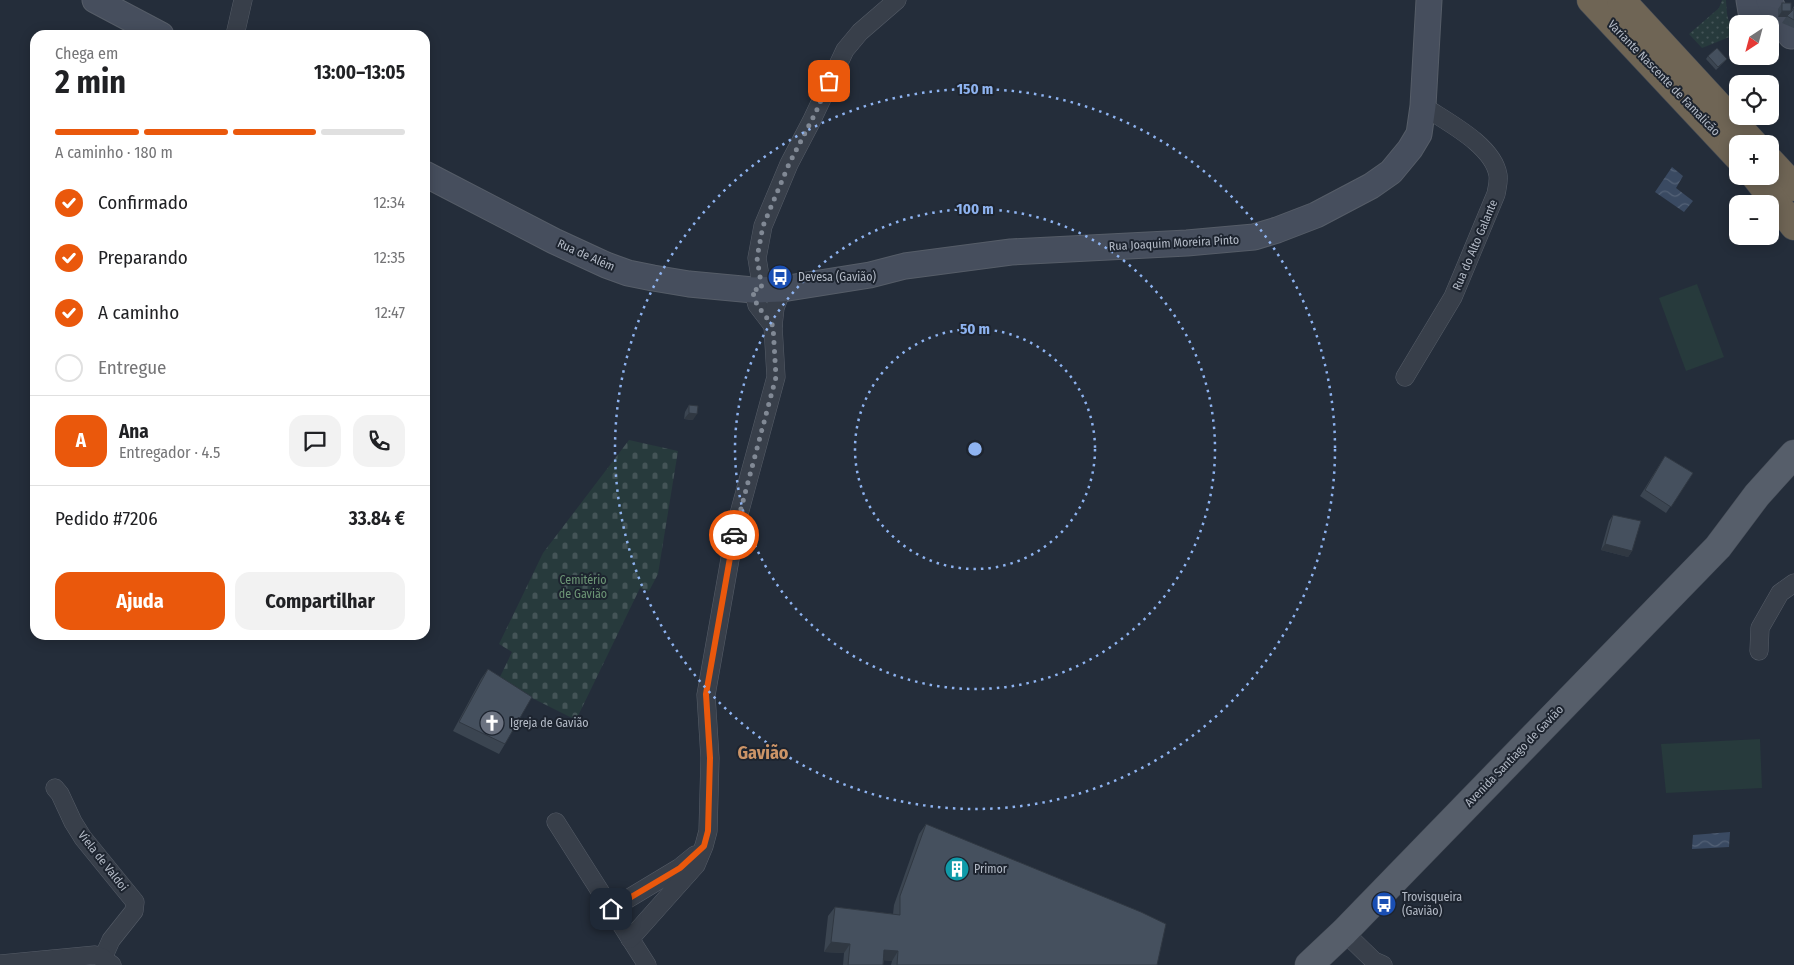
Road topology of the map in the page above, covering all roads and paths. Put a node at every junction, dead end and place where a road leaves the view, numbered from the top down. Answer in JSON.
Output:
{"nodes":[{"id":1,"x":95,"y":0,"type":"edge"},
{"id":2,"x":243,"y":0,"type":"edge"},
{"id":3,"x":898,"y":0,"type":"edge"},
{"id":4,"x":1429,"y":0,"type":"edge"},
{"id":5,"x":1590,"y":0,"type":"edge"},
{"id":6,"x":1621,"y":0,"type":"edge"},
{"id":7,"x":152,"y":30,"type":"edge"},
{"id":8,"x":236,"y":30,"type":"edge"},
{"id":9,"x":1423,"y":106,"type":"junction"},
{"id":10,"x":1746,"y":135,"type":"edge"},
{"id":11,"x":1729,"y":147,"type":"edge"},
{"id":12,"x":1779,"y":171,"type":"edge"},
{"id":13,"x":430,"y":177,"type":"edge"},
{"id":14,"x":1762,"y":185,"type":"edge"},
{"id":15,"x":1794,"y":187,"type":"edge"},
{"id":16,"x":1794,"y":226,"type":"edge"},
{"id":17,"x":766,"y":289,"type":"junction"},
{"id":18,"x":773,"y":326,"type":"junction"},
{"id":19,"x":1405,"y":377,"type":"dead end"},
{"id":20,"x":1794,"y":454,"type":"edge"},
{"id":21,"x":1794,"y":483,"type":"edge"},
{"id":22,"x":1718,"y":547,"type":"junction"},
{"id":23,"x":1794,"y":583,"type":"edge"},
{"id":24,"x":1759,"y":651,"type":"dead end"},
{"id":25,"x":55,"y":788,"type":"dead end"},
{"id":26,"x":556,"y":822,"type":"dead end"},
{"id":27,"x":704,"y":846,"type":"junction"},
{"id":28,"x":611,"y":909,"type":"junction"},
{"id":29,"x":1344,"y":932,"type":"junction"},
{"id":30,"x":630,"y":939,"type":"junction"},
{"id":31,"x":107,"y":961,"type":"edge"},
{"id":32,"x":0,"y":964,"type":"edge"},
{"id":33,"x":647,"y":965,"type":"edge"},
{"id":34,"x":1309,"y":965,"type":"edge"},
{"id":35,"x":1383,"y":965,"type":"edge"}],
"edges":[{"from":1,"to":7,"type":"street"},
{"from":2,"to":8,"type":"street"},
{"from":3,"to":17,"type":"street"},
{"from":4,"to":9,"type":"street","name":"Rua Joaquim Moreira Pinto"},
{"from":5,"to":11,"type":"highway","name":"Variante Nascente de Famalicão"},
{"from":6,"to":10,"type":"highway","name":"Variante Nascente de Famalicão"},
{"from":9,"to":17,"type":"street","name":"Rua Joaquim Moreira Pinto"},
{"from":9,"to":19,"type":"street","name":"Rua do Alto Galante"},
{"from":12,"to":15,"type":"highway"},
{"from":13,"to":17,"type":"street","name":"Rua de Além"},
{"from":14,"to":16,"type":"highway"},
{"from":17,"to":18,"type":"street"},
{"from":17,"to":18,"type":"street"},
{"from":18,"to":27,"type":"street"},
{"from":20,"to":22,"type":"main road","name":"Avenida Santiago de Gavião"},
{"from":21,"to":22,"type":"main road","name":"Avenida Santiago de Gavião"},
{"from":22,"to":29,"type":"main road","name":"Avenida Santiago de Gavião"},
{"from":23,"to":24,"type":"street"},
{"from":25,"to":31,"type":"street","name":"Viela de Valdoi"},
{"from":26,"to":28,"type":"street"},
{"from":27,"to":28,"type":"street"},
{"from":27,"to":30,"type":"street"},
{"from":28,"to":30,"type":"street"},
{"from":29,"to":34,"type":"main road","name":"Avenida Santiago de Gavião"},
{"from":29,"to":35,"type":"street"},
{"from":30,"to":33,"type":"street"},
{"from":31,"to":32,"type":"street"}]}
